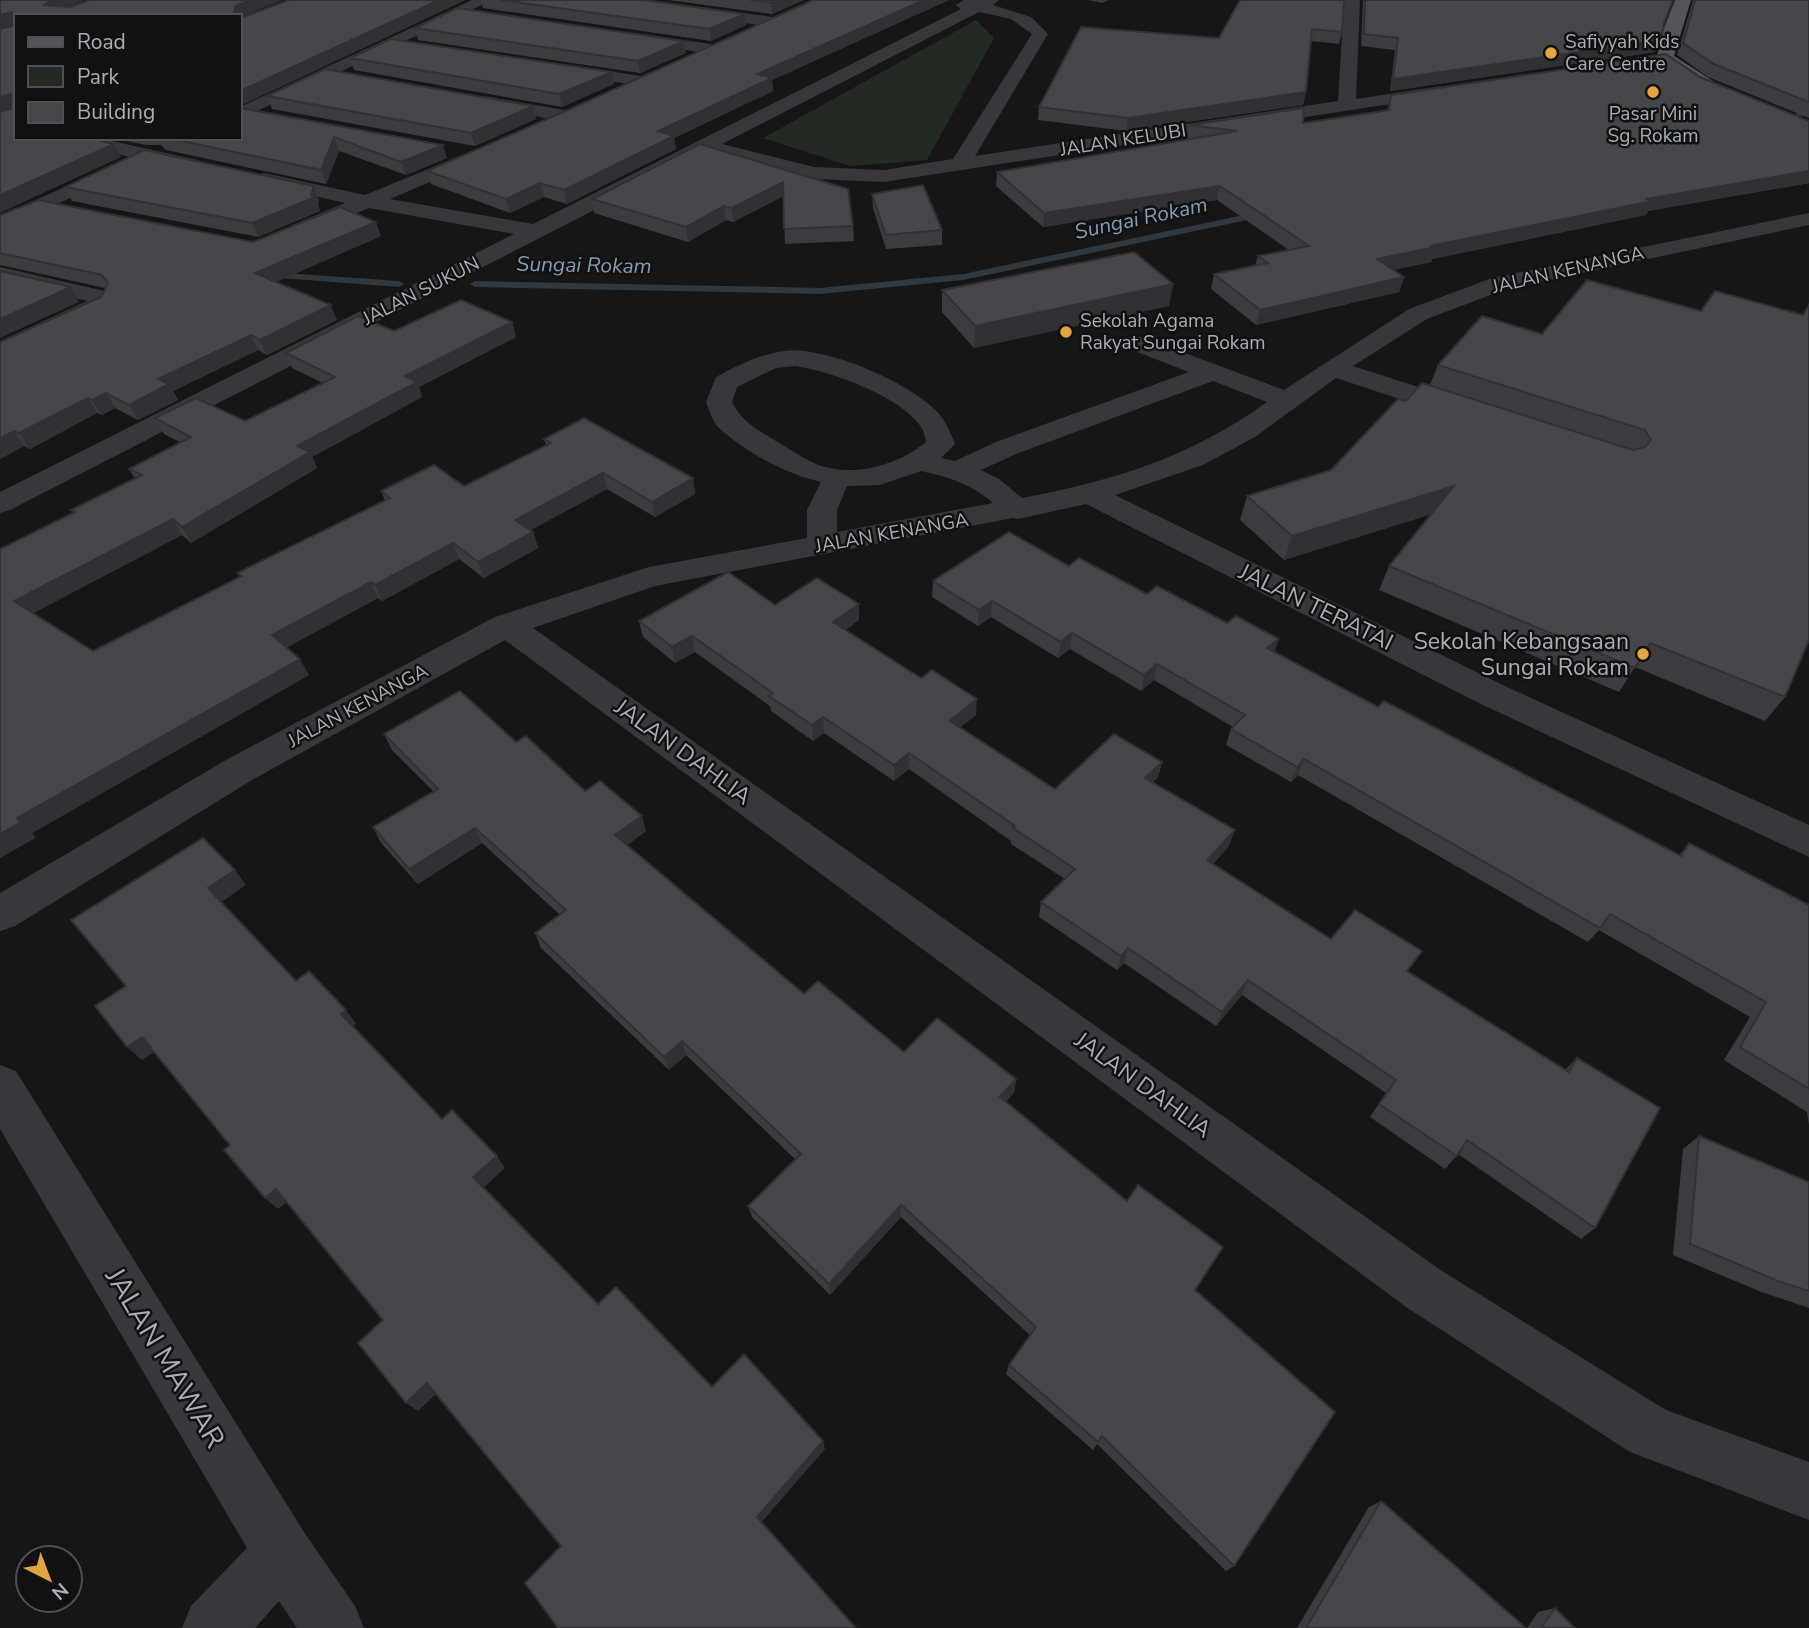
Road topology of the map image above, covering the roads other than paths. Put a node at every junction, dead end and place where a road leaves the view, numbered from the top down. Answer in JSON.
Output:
{"nodes":[{"id":1,"x":616,"y":0,"type":"edge"},
{"id":2,"x":1352,"y":0,"type":"edge"},
{"id":3,"x":1683,"y":0,"type":"edge"},
{"id":4,"x":952,"y":2,"type":"dead end"},
{"id":5,"x":984,"y":4,"type":"edge"},
{"id":6,"x":484,"y":8,"type":"edge"},
{"id":7,"x":618,"y":36,"type":"edge"},
{"id":8,"x":390,"y":43,"type":"junction"},
{"id":9,"x":724,"y":44,"type":"junction"},
{"id":10,"x":416,"y":47,"type":"edge"},
{"id":11,"x":676,"y":65,"type":"edge"},
{"id":12,"x":548,"y":67,"type":"edge"},
{"id":13,"x":326,"y":73,"type":"junction"},
{"id":14,"x":352,"y":78,"type":"edge"},
{"id":15,"x":1456,"y":89,"type":"edge"},
{"id":16,"x":615,"y":93,"type":"edge"},
{"id":17,"x":1725,"y":93,"type":"edge"},
{"id":18,"x":472,"y":99,"type":"edge"},
{"id":19,"x":1347,"y":105,"type":"junction"},
{"id":20,"x":242,"y":113,"type":"edge"},
{"id":21,"x":272,"y":117,"type":"edge"},
{"id":22,"x":540,"y":127,"type":"edge"},
{"id":23,"x":79,"y":140,"type":"edge"},
{"id":24,"x":180,"y":140,"type":"edge"},
{"id":25,"x":705,"y":146,"type":"junction"},
{"id":26,"x":450,"y":150,"type":"edge"},
{"id":27,"x":147,"y":155,"type":"junction"},
{"id":28,"x":959,"y":166,"type":"junction"},
{"id":29,"x":212,"y":168,"type":"edge"},
{"id":30,"x":238,"y":174,"type":"edge"},
{"id":31,"x":368,"y":201,"type":"junction"},
{"id":32,"x":43,"y":204,"type":"junction"},
{"id":33,"x":84,"y":212,"type":"edge"},
{"id":34,"x":1809,"y":219,"type":"edge"},
{"id":35,"x":0,"y":224,"type":"edge"},
{"id":36,"x":539,"y":232,"type":"junction"},
{"id":37,"x":284,"y":237,"type":"edge"},
{"id":38,"x":0,"y":274,"type":"edge"},
{"id":39,"x":1140,"y":345,"type":"dead end"},
{"id":40,"x":0,"y":351,"type":"edge"},
{"id":41,"x":1333,"y":368,"type":"junction"},
{"id":42,"x":1212,"y":373,"type":"junction"},
{"id":43,"x":1288,"y":401,"type":"junction"},
{"id":44,"x":1490,"y":419,"type":"edge"},
{"id":45,"x":919,"y":463,"type":"junction"},
{"id":46,"x":958,"y":470,"type":"junction"},
{"id":47,"x":838,"y":478,"type":"junction"},
{"id":48,"x":1090,"y":494,"type":"junction"},
{"id":49,"x":0,"y":504,"type":"edge"},
{"id":50,"x":1018,"y":510,"type":"junction"},
{"id":51,"x":824,"y":545,"type":"junction"},
{"id":52,"x":507,"y":625,"type":"junction"},
{"id":53,"x":1809,"y":842,"type":"edge"},
{"id":54,"x":0,"y":914,"type":"edge"},
{"id":55,"x":0,"y":1086,"type":"edge"},
{"id":56,"x":1809,"y":1491,"type":"edge"},
{"id":57,"x":283,"y":1553,"type":"junction"},
{"id":58,"x":213,"y":1628,"type":"edge"},
{"id":59,"x":334,"y":1628,"type":"edge"}],
"edges":[{"from":1,"to":9,"type":"street"},
{"from":2,"to":19,"type":"street"},
{"from":3,"to":17,"type":"main road"},
{"from":4,"to":5,"type":"street"},
{"from":5,"to":25,"type":"street","name":"JALAN SUKUN"},
{"from":5,"to":28,"type":"street"},
{"from":6,"to":8,"type":"street"},
{"from":7,"to":9,"type":"street"},
{"from":8,"to":10,"type":"street"},
{"from":8,"to":13,"type":"street"},
{"from":9,"to":11,"type":"street"},
{"from":12,"to":16,"type":"street"},
{"from":13,"to":14,"type":"street"},
{"from":13,"to":20,"type":"street"},
{"from":15,"to":19,"type":"street","name":"JALAN KELUBI"},
{"from":18,"to":22,"type":"street"},
{"from":19,"to":28,"type":"street","name":"JALAN KELUBI"},
{"from":20,"to":21,"type":"street"},
{"from":23,"to":27,"type":"street"},
{"from":24,"to":27,"type":"street"},
{"from":25,"to":28,"type":"street","name":"JALAN KELUBI"},
{"from":25,"to":36,"type":"street","name":"JALAN SUKUN"},
{"from":26,"to":31,"type":"street"},
{"from":27,"to":29,"type":"street"},
{"from":27,"to":32,"type":"street"},
{"from":30,"to":31,"type":"street"},
{"from":31,"to":36,"type":"street"},
{"from":31,"to":37,"type":"street"},
{"from":32,"to":33,"type":"street"},
{"from":32,"to":35,"type":"street"},
{"from":34,"to":41,"type":"street","name":"JALAN KENANGA"},
{"from":36,"to":49,"type":"street","name":"JALAN SUKUN"},
{"from":38,"to":40,"type":"street"},
{"from":39,"to":42,"type":"street"},
{"from":41,"to":43,"type":"street","name":"JALAN KENANGA"},
{"from":41,"to":44,"type":"street"},
{"from":42,"to":43,"type":"street"},
{"from":42,"to":46,"type":"street"},
{"from":43,"to":48,"type":"street","name":"JALAN KENANGA"},
{"from":45,"to":46,"type":"street"},
{"from":45,"to":47,"type":"street"},
{"from":45,"to":47,"type":"street"},
{"from":46,"to":50,"type":"street"},
{"from":47,"to":51,"type":"street"},
{"from":48,"to":50,"type":"street","name":"JALAN KENANGA"},
{"from":48,"to":53,"type":"street","name":"JALAN TERATAI"},
{"from":50,"to":51,"type":"street","name":"JALAN KENANGA"},
{"from":51,"to":52,"type":"street","name":"JALAN KENANGA"},
{"from":52,"to":54,"type":"street","name":"JALAN KENANGA"},
{"from":52,"to":56,"type":"street","name":"JALAN DAHLIA"},
{"from":55,"to":57,"type":"street","name":"JALAN MAWAR"},
{"from":57,"to":58,"type":"street"},
{"from":57,"to":59,"type":"street","name":"JALAN MAWAR"}]}
